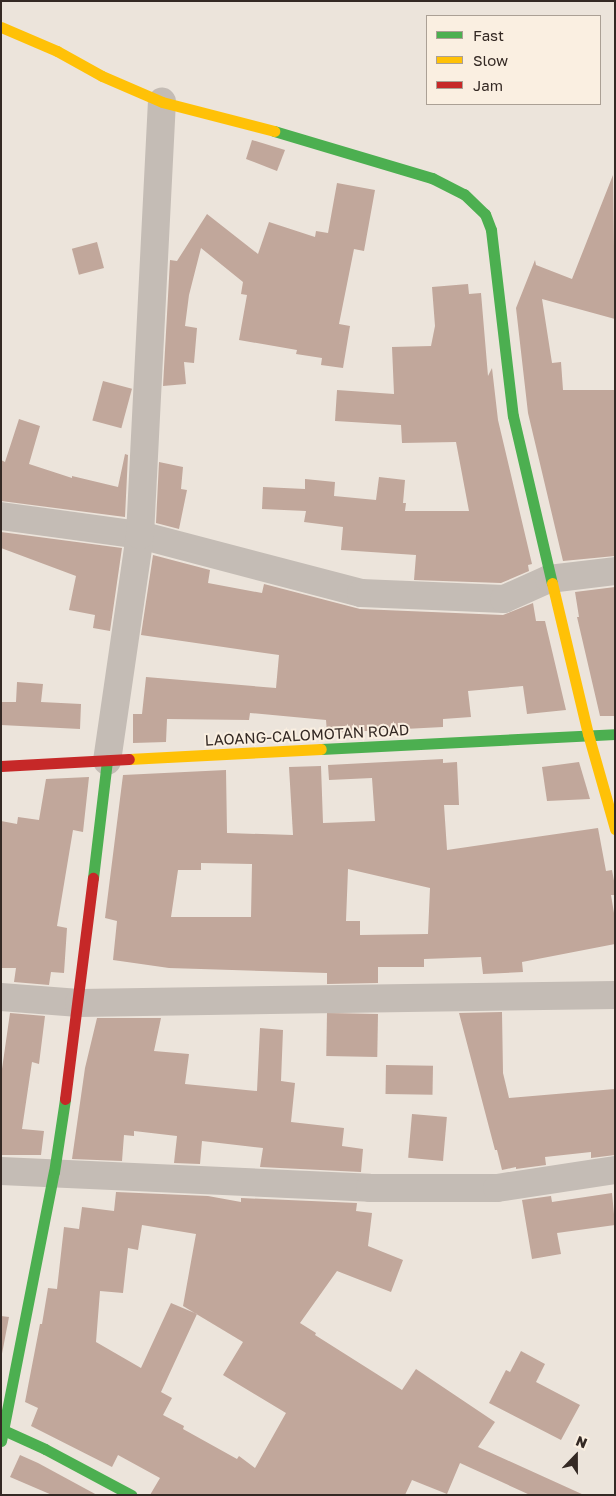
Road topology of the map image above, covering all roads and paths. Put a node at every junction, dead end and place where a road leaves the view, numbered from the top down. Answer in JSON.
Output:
{"nodes":[{"id":1,"x":1,"y":27,"type":"edge"},
{"id":2,"x":162,"y":102,"type":"junction"},
{"id":3,"x":1,"y":516,"type":"edge"},
{"id":4,"x":140,"y":535,"type":"junction"},
{"id":5,"x":615,"y":571,"type":"edge"},
{"id":6,"x":549,"y":579,"type":"junction"},
{"id":7,"x":588,"y":734,"type":"junction"},
{"id":8,"x":615,"y":734,"type":"edge"},
{"id":9,"x":107,"y":761,"type":"junction"},
{"id":10,"x":1,"y":766,"type":"edge"},
{"id":11,"x":615,"y":829,"type":"edge"},
{"id":12,"x":615,"y":996,"type":"edge"},
{"id":13,"x":1,"y":997,"type":"edge"},
{"id":14,"x":79,"y":1003,"type":"junction"},
{"id":15,"x":1,"y":1170,"type":"edge"},
{"id":16,"x":615,"y":1170,"type":"edge"},
{"id":17,"x":54,"y":1172,"type":"junction"},
{"id":18,"x":2,"y":1433,"type":"edge"},
{"id":19,"x":131,"y":1495,"type":"edge"}],
"edges":[{"from":1,"to":2,"type":"street"},
{"from":2,"to":4,"type":"street"},
{"from":2,"to":6,"type":"street"},
{"from":3,"to":4,"type":"street"},
{"from":4,"to":6,"type":"street"},
{"from":4,"to":9,"type":"street"},
{"from":5,"to":6,"type":"street"},
{"from":6,"to":7,"type":"street"},
{"from":7,"to":8,"type":"street","name":"LAOANG-CALOMOTAN ROAD"},
{"from":7,"to":9,"type":"street","name":"LAOANG-CALOMOTAN ROAD"},
{"from":7,"to":11,"type":"street"},
{"from":9,"to":10,"type":"street","name":"LAOANG-CALOMOTAN ROAD"},
{"from":9,"to":14,"type":"street"},
{"from":12,"to":14,"type":"street"},
{"from":13,"to":14,"type":"street"},
{"from":14,"to":17,"type":"street"},
{"from":15,"to":17,"type":"street"},
{"from":16,"to":17,"type":"street"},
{"from":17,"to":18,"type":"street"},
{"from":18,"to":19,"type":"street"}]}
